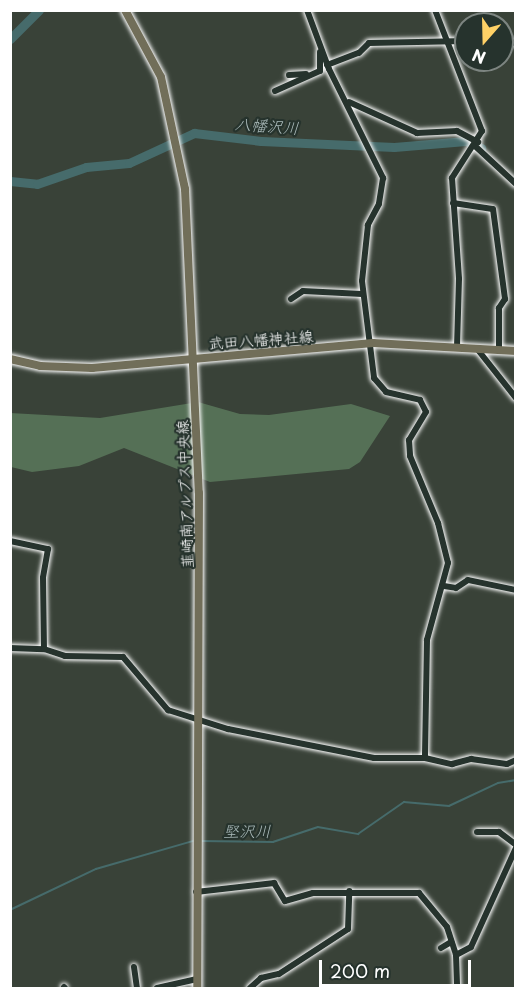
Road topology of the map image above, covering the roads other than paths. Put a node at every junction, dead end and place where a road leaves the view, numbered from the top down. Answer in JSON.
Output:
{"nodes":[{"id":1,"x":125,"y":10,"type":"edge"},
{"id":2,"x":307,"y":10,"type":"edge"},
{"id":3,"x":435,"y":10,"type":"edge"},
{"id":4,"x":444,"y":42,"type":"junction"},
{"id":5,"x":454,"y":42,"type":"edge"},
{"id":6,"x":320,"y":48,"type":"junction"},
{"id":7,"x":327,"y":65,"type":"junction"},
{"id":8,"x":313,"y":74,"type":"junction"},
{"id":9,"x":289,"y":75,"type":"dead end"},
{"id":10,"x":275,"y":91,"type":"dead end"},
{"id":11,"x":348,"y":102,"type":"junction"},
{"id":12,"x":476,"y":144,"type":"junction"},
{"id":13,"x":516,"y":184,"type":"edge"},
{"id":14,"x":453,"y":203,"type":"junction"},
{"id":15,"x":362,"y":294,"type":"junction"},
{"id":16,"x":291,"y":299,"type":"dead end"},
{"id":17,"x":373,"y":343,"type":"junction"},
{"id":18,"x":457,"y":348,"type":"junction"},
{"id":19,"x":478,"y":350,"type":"junction"},
{"id":20,"x":499,"y":351,"type":"junction"},
{"id":21,"x":516,"y":351,"type":"edge"},
{"id":22,"x":192,"y":358,"type":"junction"},
{"id":23,"x":10,"y":359,"type":"edge"},
{"id":24,"x":516,"y":398,"type":"edge"},
{"id":25,"x":10,"y":541,"type":"edge"},
{"id":26,"x":444,"y":586,"type":"junction"},
{"id":27,"x":516,"y":590,"type":"edge"},
{"id":28,"x":10,"y":648,"type":"edge"},
{"id":29,"x":44,"y":649,"type":"junction"},
{"id":30,"x":200,"y":719,"type":"junction"},
{"id":31,"x":425,"y":758,"type":"junction"},
{"id":32,"x":516,"y":760,"type":"edge"},
{"id":33,"x":477,"y":832,"type":"dead end"},
{"id":34,"x":516,"y":846,"type":"edge"},
{"id":35,"x":348,"y":891,"type":"junction"},
{"id":36,"x":196,"y":892,"type":"junction"},
{"id":37,"x":451,"y":942,"type":"junction"},
{"id":38,"x":441,"y":948,"type":"dead end"},
{"id":39,"x":456,"y":955,"type":"junction"},
{"id":40,"x":134,"y":967,"type":"dead end"},
{"id":41,"x":197,"y":979,"type":"junction"},
{"id":42,"x":137,"y":988,"type":"edge"},
{"id":43,"x":157,"y":988,"type":"edge"},
{"id":44,"x":198,"y":988,"type":"edge"},
{"id":45,"x":250,"y":988,"type":"edge"},
{"id":46,"x":457,"y":988,"type":"edge"}],
"edges":[{"from":1,"to":22,"type":"main road","name":"韮崎南アルプス中央線"},
{"from":2,"to":6,"type":"street"},
{"from":3,"to":4,"type":"street"},
{"from":4,"to":5,"type":"street"},
{"from":4,"to":7,"type":"street"},
{"from":4,"to":12,"type":"street"},
{"from":6,"to":7,"type":"street"},
{"from":6,"to":8,"type":"street"},
{"from":7,"to":11,"type":"street"},
{"from":8,"to":9,"type":"street"},
{"from":8,"to":10,"type":"street"},
{"from":11,"to":12,"type":"street"},
{"from":11,"to":15,"type":"street"},
{"from":12,"to":13,"type":"street"},
{"from":12,"to":14,"type":"street"},
{"from":14,"to":18,"type":"street"},
{"from":14,"to":20,"type":"street"},
{"from":15,"to":16,"type":"street"},
{"from":15,"to":17,"type":"street"},
{"from":17,"to":18,"type":"main road","name":"武田八幡神社線"},
{"from":17,"to":22,"type":"main road","name":"武田八幡神社線"},
{"from":17,"to":26,"type":"street"},
{"from":18,"to":19,"type":"main road","name":"武田八幡神社線"},
{"from":19,"to":20,"type":"main road","name":"武田八幡神社線"},
{"from":19,"to":24,"type":"street"},
{"from":20,"to":21,"type":"main road","name":"武田八幡神社線"},
{"from":22,"to":23,"type":"main road","name":"武田八幡神社線"},
{"from":22,"to":30,"type":"main road","name":"韮崎南アルプス中央線"},
{"from":25,"to":29,"type":"street"},
{"from":26,"to":27,"type":"street"},
{"from":26,"to":31,"type":"street"},
{"from":28,"to":29,"type":"street"},
{"from":29,"to":30,"type":"street"},
{"from":30,"to":31,"type":"street"},
{"from":30,"to":36,"type":"main road","name":"韮崎南アルプス中央線"},
{"from":31,"to":32,"type":"street"},
{"from":33,"to":34,"type":"street"},
{"from":34,"to":39,"type":"street"},
{"from":35,"to":36,"type":"street"},
{"from":35,"to":37,"type":"street"},
{"from":35,"to":45,"type":"street"},
{"from":36,"to":41,"type":"main road","name":"韮崎南アルプス中央線"},
{"from":37,"to":38,"type":"street"},
{"from":37,"to":39,"type":"street"},
{"from":39,"to":46,"type":"street"},
{"from":40,"to":42,"type":"street"},
{"from":41,"to":43,"type":"street"},
{"from":41,"to":44,"type":"main road","name":"韮崎南アルプス中央線"}]}
